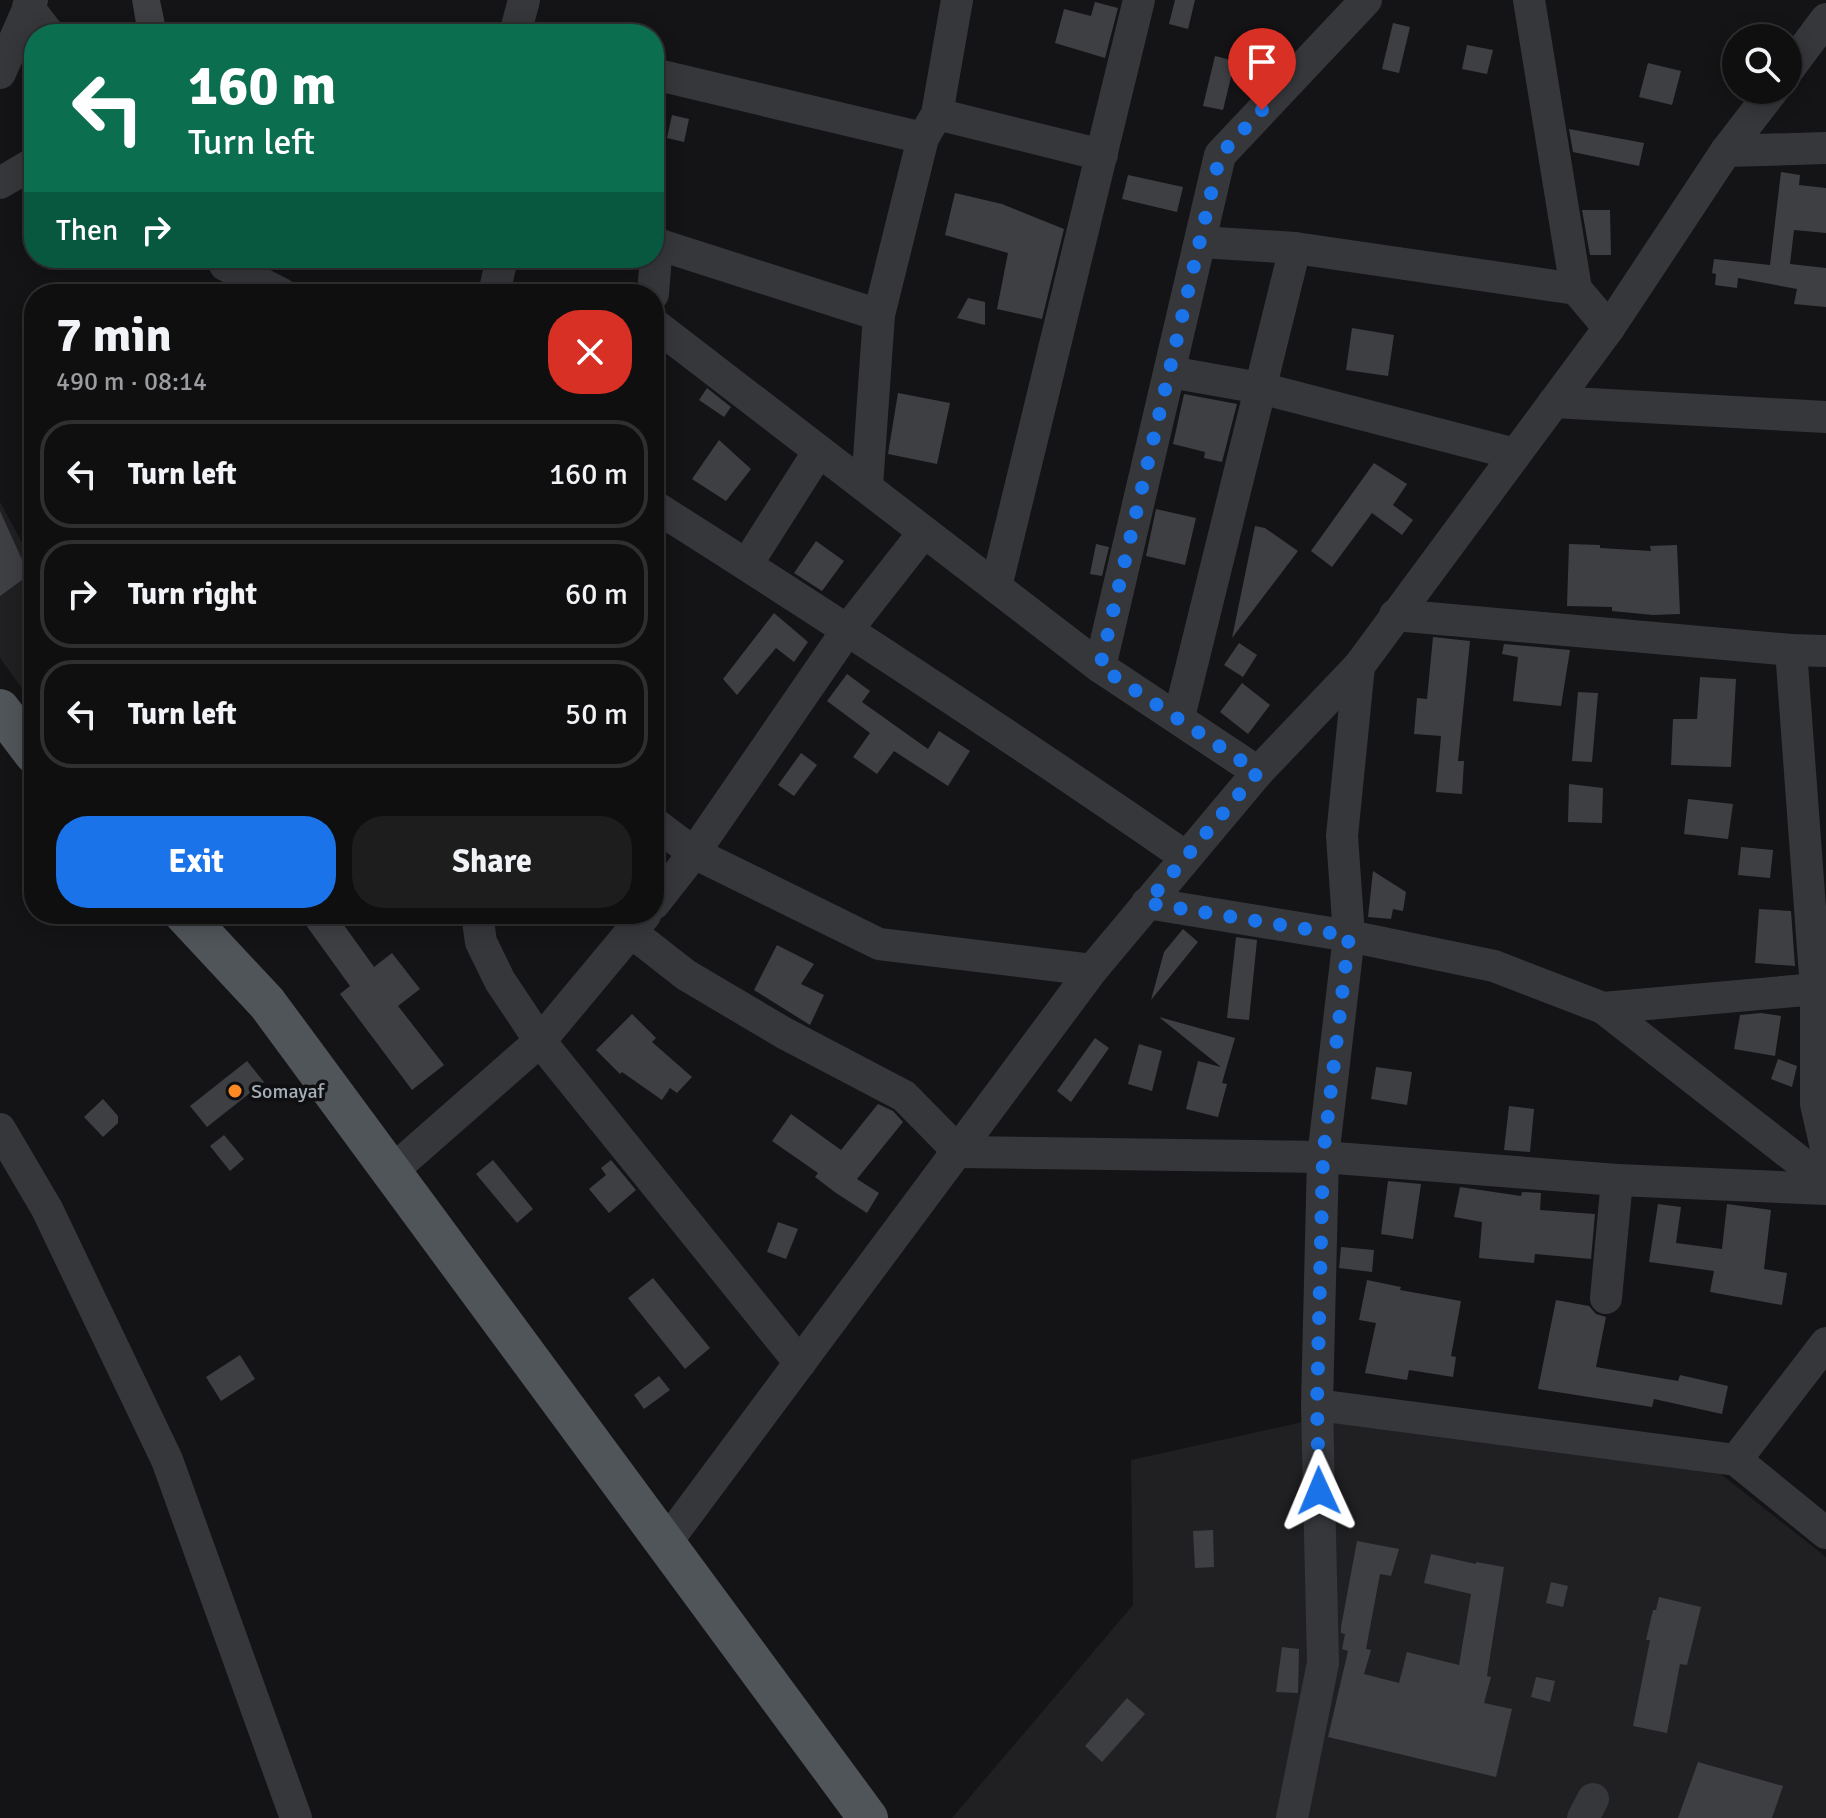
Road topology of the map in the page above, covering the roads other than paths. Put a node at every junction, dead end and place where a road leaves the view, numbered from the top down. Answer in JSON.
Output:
{"nodes":[{"id":1,"x":524,"y":0,"type":"edge"},
{"id":2,"x":957,"y":0,"type":"edge"},
{"id":3,"x":1139,"y":0,"type":"edge"},
{"id":4,"x":1366,"y":0,"type":"edge"},
{"id":5,"x":1529,"y":0,"type":"edge"},
{"id":6,"x":30,"y":4,"type":"edge"},
{"id":7,"x":1826,"y":19,"type":"edge"},
{"id":8,"x":43,"y":24,"type":"edge"},
{"id":9,"x":518,"y":24,"type":"edge"},
{"id":10,"x":1802,"y":51,"type":"edge"},
{"id":11,"x":0,"y":73,"type":"edge"},
{"id":12,"x":664,"y":76,"type":"edge"},
{"id":13,"x":1762,"y":104,"type":"edge"},
{"id":14,"x":930,"y":126,"type":"junction"},
{"id":15,"x":1826,"y":148,"type":"edge"},
{"id":16,"x":1726,"y":151,"type":"junction"},
{"id":17,"x":1102,"y":155,"type":"junction"},
{"id":18,"x":24,"y":169,"type":"edge"},
{"id":19,"x":0,"y":183,"type":"edge"},
{"id":20,"x":1201,"y":242,"type":"junction"},
{"id":21,"x":664,"y":246,"type":"edge"},
{"id":22,"x":1295,"y":248,"type":"junction"},
{"id":23,"x":229,"y":268,"type":"edge"},
{"id":24,"x":236,"y":268,"type":"edge"},
{"id":25,"x":241,"y":284,"type":"edge"},
{"id":26,"x":264,"y":284,"type":"edge"},
{"id":27,"x":1576,"y":289,"type":"junction"},
{"id":28,"x":879,"y":315,"type":"junction"},
{"id":29,"x":1609,"y":328,"type":"junction"},
{"id":30,"x":664,"y":332,"type":"edge"},
{"id":31,"x":1170,"y":372,"type":"junction"},
{"id":32,"x":1260,"y":388,"type":"junction"},
{"id":33,"x":1554,"y":402,"type":"junction"},
{"id":34,"x":1826,"y":417,"type":"edge"},
{"id":35,"x":819,"y":451,"type":"junction"},
{"id":36,"x":1515,"y":454,"type":"junction"},
{"id":37,"x":867,"y":486,"type":"junction"},
{"id":38,"x":664,"y":512,"type":"edge"},
{"id":39,"x":924,"y":532,"type":"junction"},
{"id":40,"x":747,"y":564,"type":"junction"},
{"id":41,"x":996,"y":587,"type":"junction"},
{"id":42,"x":1395,"y":615,"type":"junction"},
{"id":43,"x":848,"y":629,"type":"junction"},
{"id":44,"x":1791,"y":650,"type":"junction"},
{"id":45,"x":1826,"y":651,"type":"edge"},
{"id":46,"x":1359,"y":666,"type":"junction"},
{"id":47,"x":1100,"y":667,"type":"junction"},
{"id":48,"x":0,"y":709,"type":"edge"},
{"id":49,"x":1179,"y":717,"type":"junction"},
{"id":50,"x":24,"y":741,"type":"edge"},
{"id":51,"x":1258,"y":772,"type":"junction"},
{"id":52,"x":664,"y":830,"type":"edge"},
{"id":53,"x":694,"y":853,"type":"junction"},
{"id":54,"x":1186,"y":857,"type":"junction"},
{"id":55,"x":664,"y":891,"type":"edge"},
{"id":56,"x":1147,"y":903,"type":"junction"},
{"id":57,"x":193,"y":924,"type":"edge"},
{"id":58,"x":478,"y":924,"type":"edge"},
{"id":59,"x":638,"y":924,"type":"edge"},
{"id":60,"x":640,"y":924,"type":"edge"},
{"id":61,"x":1349,"y":936,"type":"junction"},
{"id":62,"x":1092,"y":970,"type":"junction"},
{"id":63,"x":1816,"y":989,"type":"junction"},
{"id":64,"x":1603,"y":1008,"type":"junction"},
{"id":65,"x":540,"y":1041,"type":"junction"},
{"id":66,"x":0,"y":1129,"type":"edge"},
{"id":67,"x":1826,"y":1148,"type":"edge"},
{"id":68,"x":959,"y":1152,"type":"junction"},
{"id":69,"x":1323,"y":1157,"type":"junction"},
{"id":70,"x":392,"y":1171,"type":"junction"},
{"id":71,"x":1617,"y":1180,"type":"junction"},
{"id":72,"x":1826,"y":1182,"type":"edge"},
{"id":73,"x":1826,"y":1189,"type":"edge"},
{"id":74,"x":1606,"y":1298,"type":"dead end"},
{"id":75,"x":1826,"y":1343,"type":"edge"},
{"id":76,"x":800,"y":1363,"type":"junction"},
{"id":77,"x":1317,"y":1405,"type":"junction"},
{"id":78,"x":1736,"y":1460,"type":"junction"},
{"id":79,"x":1826,"y":1533,"type":"edge"},
{"id":80,"x":665,"y":1544,"type":"junction"},
{"id":81,"x":296,"y":1818,"type":"edge"},
{"id":82,"x":868,"y":1818,"type":"edge"},
{"id":83,"x":1292,"y":1818,"type":"edge"}],
"edges":[{"from":1,"to":9,"type":"street"},
{"from":2,"to":14,"type":"street"},
{"from":3,"to":17,"type":"street"},
{"from":4,"to":20,"type":"street"},
{"from":5,"to":27,"type":"street"},
{"from":6,"to":8,"type":"street"},
{"from":6,"to":11,"type":"street"},
{"from":7,"to":10,"type":"street"},
{"from":12,"to":14,"type":"street"},
{"from":13,"to":16,"type":"street"},
{"from":14,"to":17,"type":"street"},
{"from":14,"to":28,"type":"street"},
{"from":15,"to":16,"type":"street"},
{"from":16,"to":29,"type":"street"},
{"from":17,"to":41,"type":"street"},
{"from":18,"to":19,"type":"street"},
{"from":20,"to":22,"type":"street"},
{"from":20,"to":31,"type":"street"},
{"from":21,"to":28,"type":"street"},
{"from":22,"to":27,"type":"street"},
{"from":22,"to":32,"type":"street"},
{"from":23,"to":25,"type":"street"},
{"from":24,"to":26,"type":"street"},
{"from":27,"to":29,"type":"street"},
{"from":28,"to":37,"type":"street"},
{"from":29,"to":33,"type":"street"},
{"from":30,"to":35,"type":"street"},
{"from":31,"to":32,"type":"street"},
{"from":31,"to":47,"type":"street"},
{"from":32,"to":36,"type":"street"},
{"from":32,"to":49,"type":"street"},
{"from":33,"to":34,"type":"street"},
{"from":33,"to":36,"type":"street"},
{"from":35,"to":37,"type":"street"},
{"from":35,"to":40,"type":"street"},
{"from":36,"to":42,"type":"street"},
{"from":37,"to":39,"type":"street"},
{"from":38,"to":40,"type":"street"},
{"from":39,"to":41,"type":"street"},
{"from":39,"to":43,"type":"street"},
{"from":40,"to":43,"type":"street"},
{"from":41,"to":47,"type":"street"},
{"from":42,"to":44,"type":"street"},
{"from":42,"to":46,"type":"street"},
{"from":43,"to":53,"type":"street"},
{"from":43,"to":54,"type":"street"},
{"from":44,"to":45,"type":"street"},
{"from":44,"to":63,"type":"street"},
{"from":46,"to":51,"type":"street"},
{"from":46,"to":61,"type":"street"},
{"from":47,"to":49,"type":"street"},
{"from":48,"to":50,"type":"main road"},
{"from":49,"to":51,"type":"street"},
{"from":51,"to":54,"type":"street"},
{"from":52,"to":53,"type":"street"},
{"from":53,"to":55,"type":"street"},
{"from":53,"to":62,"type":"street"},
{"from":54,"to":56,"type":"street"},
{"from":56,"to":61,"type":"street"},
{"from":56,"to":62,"type":"street"},
{"from":57,"to":70,"type":"main road"},
{"from":58,"to":65,"type":"street"},
{"from":59,"to":65,"type":"street"},
{"from":60,"to":68,"type":"street"},
{"from":61,"to":64,"type":"street"},
{"from":61,"to":69,"type":"street"},
{"from":62,"to":68,"type":"street"},
{"from":63,"to":64,"type":"street"},
{"from":63,"to":67,"type":"street"},
{"from":64,"to":72,"type":"street"},
{"from":65,"to":70,"type":"street"},
{"from":65,"to":76,"type":"street"},
{"from":66,"to":81,"type":"street"},
{"from":68,"to":69,"type":"street"},
{"from":68,"to":76,"type":"street"},
{"from":69,"to":71,"type":"street"},
{"from":69,"to":77,"type":"street"},
{"from":70,"to":80,"type":"main road"},
{"from":71,"to":73,"type":"street"},
{"from":71,"to":74,"type":"street"},
{"from":75,"to":78,"type":"street"},
{"from":76,"to":80,"type":"street"},
{"from":77,"to":78,"type":"street"},
{"from":77,"to":83,"type":"street"},
{"from":78,"to":79,"type":"street"},
{"from":80,"to":82,"type":"main road"}]}
